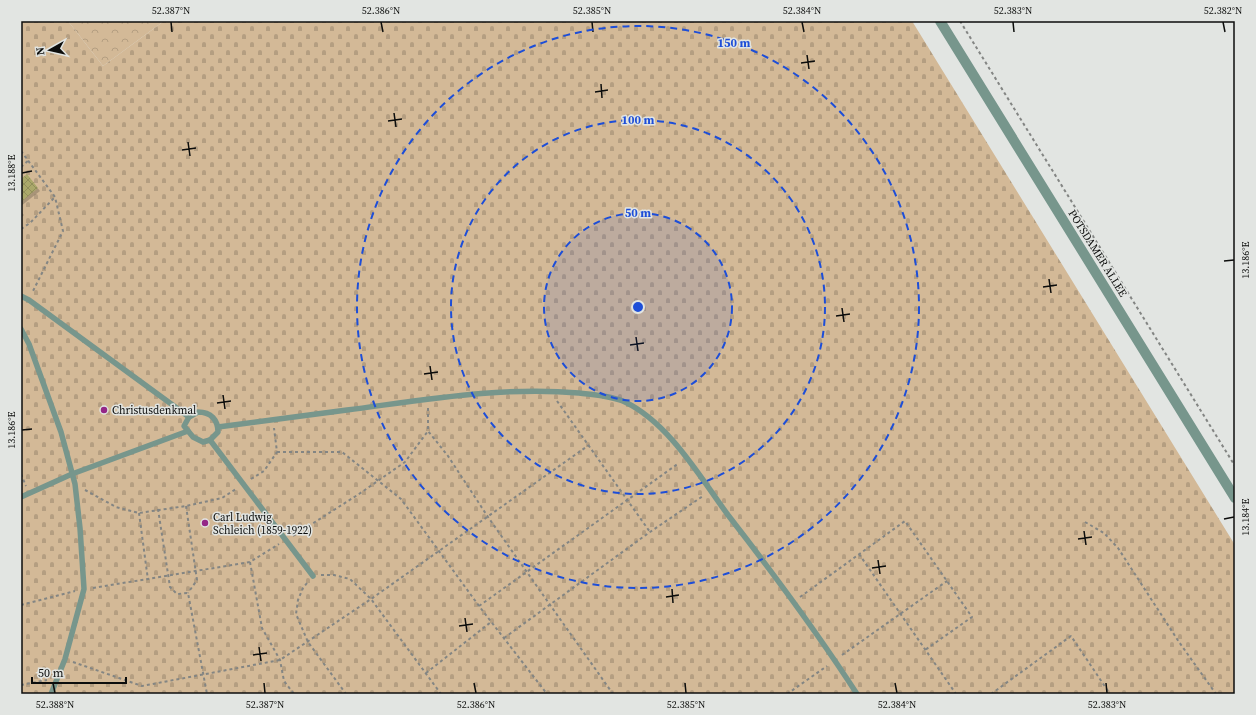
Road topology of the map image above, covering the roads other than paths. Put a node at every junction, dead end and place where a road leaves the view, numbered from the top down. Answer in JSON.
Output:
{"nodes":[{"id":1,"x":940,"y":21,"type":"edge"},
{"id":2,"x":21,"y":296,"type":"edge"},
{"id":3,"x":21,"y":329,"type":"edge"},
{"id":4,"x":189,"y":417,"type":"junction"},
{"id":5,"x":218,"y":426,"type":"junction"},
{"id":6,"x":188,"y":431,"type":"junction"},
{"id":7,"x":210,"y":440,"type":"junction"},
{"id":8,"x":72,"y":474,"type":"junction"},
{"id":9,"x":21,"y":497,"type":"edge"},
{"id":10,"x":1235,"y":498,"type":"edge"},
{"id":11,"x":313,"y":576,"type":"road end"},
{"id":12,"x":51,"y":694,"type":"edge"},
{"id":13,"x":857,"y":694,"type":"edge"}],
"edges":[{"from":1,"to":10,"type":"street","name":"POTSDAMER ALLEE"},
{"from":2,"to":4,"type":"lane"},
{"from":3,"to":8,"type":"lane"},
{"from":4,"to":5,"type":"lane"},
{"from":4,"to":6,"type":"lane"},
{"from":5,"to":7,"type":"lane"},
{"from":5,"to":13,"type":"lane"},
{"from":6,"to":7,"type":"lane"},
{"from":6,"to":8,"type":"lane"},
{"from":7,"to":11,"type":"lane"},
{"from":8,"to":9,"type":"lane"},
{"from":8,"to":12,"type":"lane"}]}
